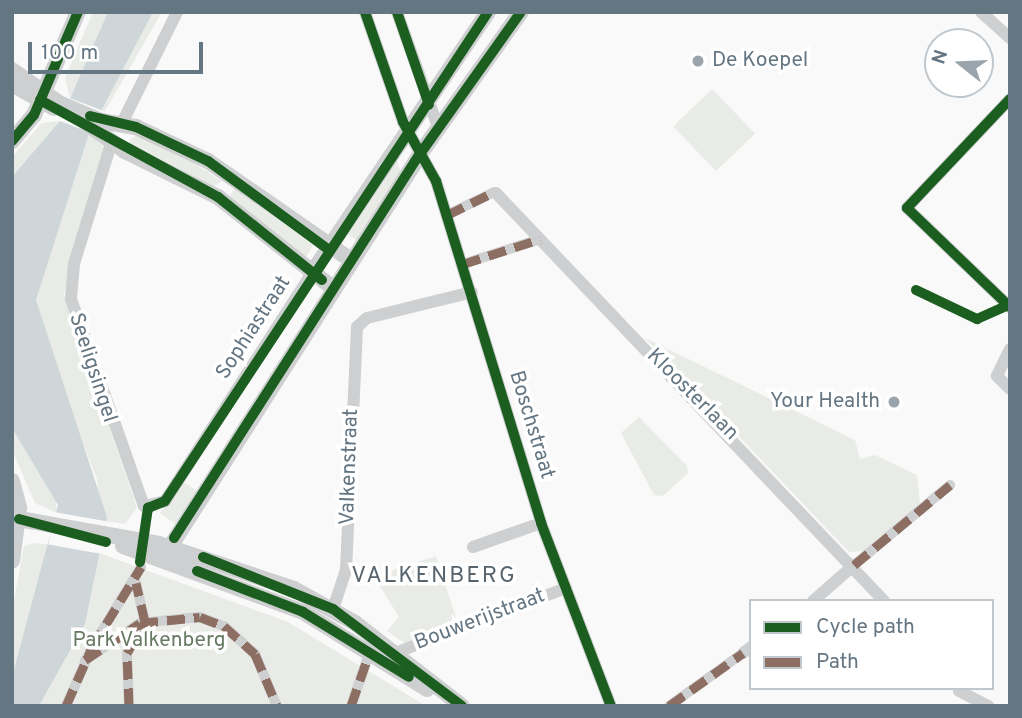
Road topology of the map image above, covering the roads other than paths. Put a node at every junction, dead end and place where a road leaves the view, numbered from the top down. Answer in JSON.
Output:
{"nodes":[{"id":1,"x":78,"y":12,"type":"edge"},
{"id":2,"x":177,"y":12,"type":"edge"},
{"id":3,"x":365,"y":12,"type":"edge"},
{"id":4,"x":397,"y":12,"type":"edge"},
{"id":5,"x":488,"y":12,"type":"edge"},
{"id":6,"x":522,"y":12,"type":"edge"},
{"id":7,"x":981,"y":12,"type":"edge"},
{"id":8,"x":1010,"y":38,"type":"edge"},
{"id":9,"x":12,"y":70,"type":"edge"},
{"id":10,"x":12,"y":84,"type":"edge"},
{"id":11,"x":43,"y":95,"type":"junction"},
{"id":12,"x":427,"y":99,"type":"junction"},
{"id":13,"x":1010,"y":99,"type":"edge"},
{"id":14,"x":121,"y":124,"type":"junction"},
{"id":15,"x":99,"y":125,"type":"junction"},
{"id":16,"x":406,"y":129,"type":"junction"},
{"id":17,"x":12,"y":141,"type":"edge"},
{"id":18,"x":112,"y":141,"type":"junction"},
{"id":19,"x":429,"y":141,"type":"junction"},
{"id":20,"x":232,"y":175,"type":"junction"},
{"id":21,"x":495,"y":192,"type":"joint"},
{"id":22,"x":218,"y":197,"type":"junction"},
{"id":23,"x":447,"y":215,"type":"junction"},
{"id":24,"x":540,"y":239,"type":"junction"},
{"id":25,"x":328,"y":249,"type":"junction"},
{"id":26,"x":351,"y":260,"type":"junction"},
{"id":27,"x":463,"y":264,"type":"junction"},
{"id":28,"x":313,"y":273,"type":"junction"},
{"id":29,"x":333,"y":288,"type":"junction"},
{"id":30,"x":472,"y":292,"type":"junction"},
{"id":31,"x":1010,"y":307,"type":"edge"},
{"id":32,"x":1010,"y":349,"type":"edge"},
{"id":33,"x":1010,"y":388,"type":"edge"},
{"id":34,"x":12,"y":481,"type":"edge"},
{"id":35,"x":950,"y":485,"type":"dead end"},
{"id":36,"x":148,"y":508,"type":"joint"},
{"id":37,"x":15,"y":520,"type":"edge"},
{"id":38,"x":541,"y":523,"type":"junction"},
{"id":39,"x":107,"y":538,"type":"junction"},
{"id":40,"x":170,"y":547,"type":"junction"},
{"id":41,"x":473,"y":547,"type":"dead end"},
{"id":42,"x":12,"y":561,"type":"edge"},
{"id":43,"x":854,"y":565,"type":"junction"},
{"id":44,"x":141,"y":567,"type":"dead end"},
{"id":45,"x":136,"y":583,"type":"junction"},
{"id":46,"x":566,"y":588,"type":"junction"},
{"id":47,"x":815,"y":599,"type":"edge"},
{"id":48,"x":882,"y":599,"type":"edge"},
{"id":49,"x":329,"y":616,"type":"junction"},
{"id":50,"x":145,"y":622,"type":"junction"},
{"id":51,"x":747,"y":650,"type":"edge"},
{"id":52,"x":370,"y":651,"type":"junction"},
{"id":53,"x":395,"y":653,"type":"junction"},
{"id":54,"x":85,"y":660,"type":"junction"},
{"id":55,"x":959,"y":690,"type":"edge"},
{"id":56,"x":960,"y":690,"type":"edge"},
{"id":57,"x":66,"y":706,"type":"edge"},
{"id":58,"x":129,"y":706,"type":"edge"},
{"id":59,"x":276,"y":706,"type":"edge"},
{"id":60,"x":351,"y":706,"type":"edge"},
{"id":61,"x":449,"y":706,"type":"edge"},
{"id":62,"x":462,"y":706,"type":"edge"},
{"id":63,"x":611,"y":706,"type":"edge"},
{"id":64,"x":668,"y":706,"type":"edge"},
{"id":65,"x":971,"y":706,"type":"edge"},
{"id":66,"x":988,"y":706,"type":"edge"}],
"edges":[{"from":1,"to":11,"type":"street"},
{"from":2,"to":14,"type":"street"},
{"from":3,"to":16,"type":"street"},
{"from":4,"to":12,"type":"street"},
{"from":5,"to":12,"type":"street","name":"Sophiastraat"},
{"from":6,"to":19,"type":"street"},
{"from":7,"to":8,"type":"street"},
{"from":9,"to":11,"type":"street"},
{"from":10,"to":11,"type":"street"},
{"from":11,"to":15,"type":"street"},
{"from":11,"to":17,"type":"street"},
{"from":12,"to":16,"type":"street","name":"Sophiastraat"},
{"from":12,"to":19,"type":"street"},
{"from":13,"to":31,"type":"street"},
{"from":14,"to":15,"type":"street"},
{"from":14,"to":18,"type":"street"},
{"from":14,"to":20,"type":"street"},
{"from":15,"to":18,"type":"street"},
{"from":16,"to":19,"type":"street"},
{"from":16,"to":25,"type":"street","name":"Sophiastraat"},
{"from":18,"to":22,"type":"street"},
{"from":18,"to":36,"type":"street","name":"Seeligsingel"},
{"from":19,"to":23,"type":"street","name":"Boschstraat"},
{"from":19,"to":26,"type":"street"},
{"from":20,"to":22,"type":"street"},
{"from":20,"to":25,"type":"street"},
{"from":21,"to":23,"type":"street"},
{"from":21,"to":24,"type":"street","name":"Kloosterlaan"},
{"from":22,"to":28,"type":"street"},
{"from":23,"to":27,"type":"street","name":"Boschstraat"},
{"from":24,"to":27,"type":"street"},
{"from":24,"to":43,"type":"street","name":"Kloosterlaan"},
{"from":25,"to":26,"type":"street"},
{"from":25,"to":28,"type":"street","name":"Sophiastraat"},
{"from":26,"to":29,"type":"street"},
{"from":27,"to":30,"type":"street","name":"Boschstraat"},
{"from":28,"to":29,"type":"street"},
{"from":28,"to":36,"type":"street","name":"Sophiastraat"},
{"from":29,"to":40,"type":"street"},
{"from":30,"to":38,"type":"street","name":"Boschstraat"},
{"from":30,"to":49,"type":"street","name":"Valkenstraat"},
{"from":32,"to":33,"type":"street"},
{"from":34,"to":37,"type":"street"},
{"from":35,"to":43,"type":"street"},
{"from":37,"to":39,"type":"street"},
{"from":37,"to":42,"type":"street"},
{"from":38,"to":41,"type":"street"},
{"from":38,"to":46,"type":"street","name":"Boschstraat"},
{"from":39,"to":40,"type":"street"},
{"from":39,"to":49,"type":"street"},
{"from":40,"to":49,"type":"street"},
{"from":43,"to":47,"type":"street"},
{"from":43,"to":48,"type":"street","name":"Kloosterlaan"},
{"from":44,"to":45,"type":"street"},
{"from":45,"to":50,"type":"street"},
{"from":45,"to":54,"type":"street"},
{"from":46,"to":53,"type":"street","name":"Bouwerijstraat"},
{"from":46,"to":63,"type":"street","name":"Boschstraat"},
{"from":49,"to":52,"type":"street"},
{"from":49,"to":53,"type":"street"},
{"from":50,"to":54,"type":"street"},
{"from":50,"to":58,"type":"street"},
{"from":50,"to":59,"type":"street"},
{"from":51,"to":64,"type":"street"},
{"from":52,"to":60,"type":"street"},
{"from":52,"to":61,"type":"street"},
{"from":53,"to":62,"type":"street"},
{"from":54,"to":57,"type":"street"},
{"from":55,"to":65,"type":"street"},
{"from":56,"to":66,"type":"street"}]}
